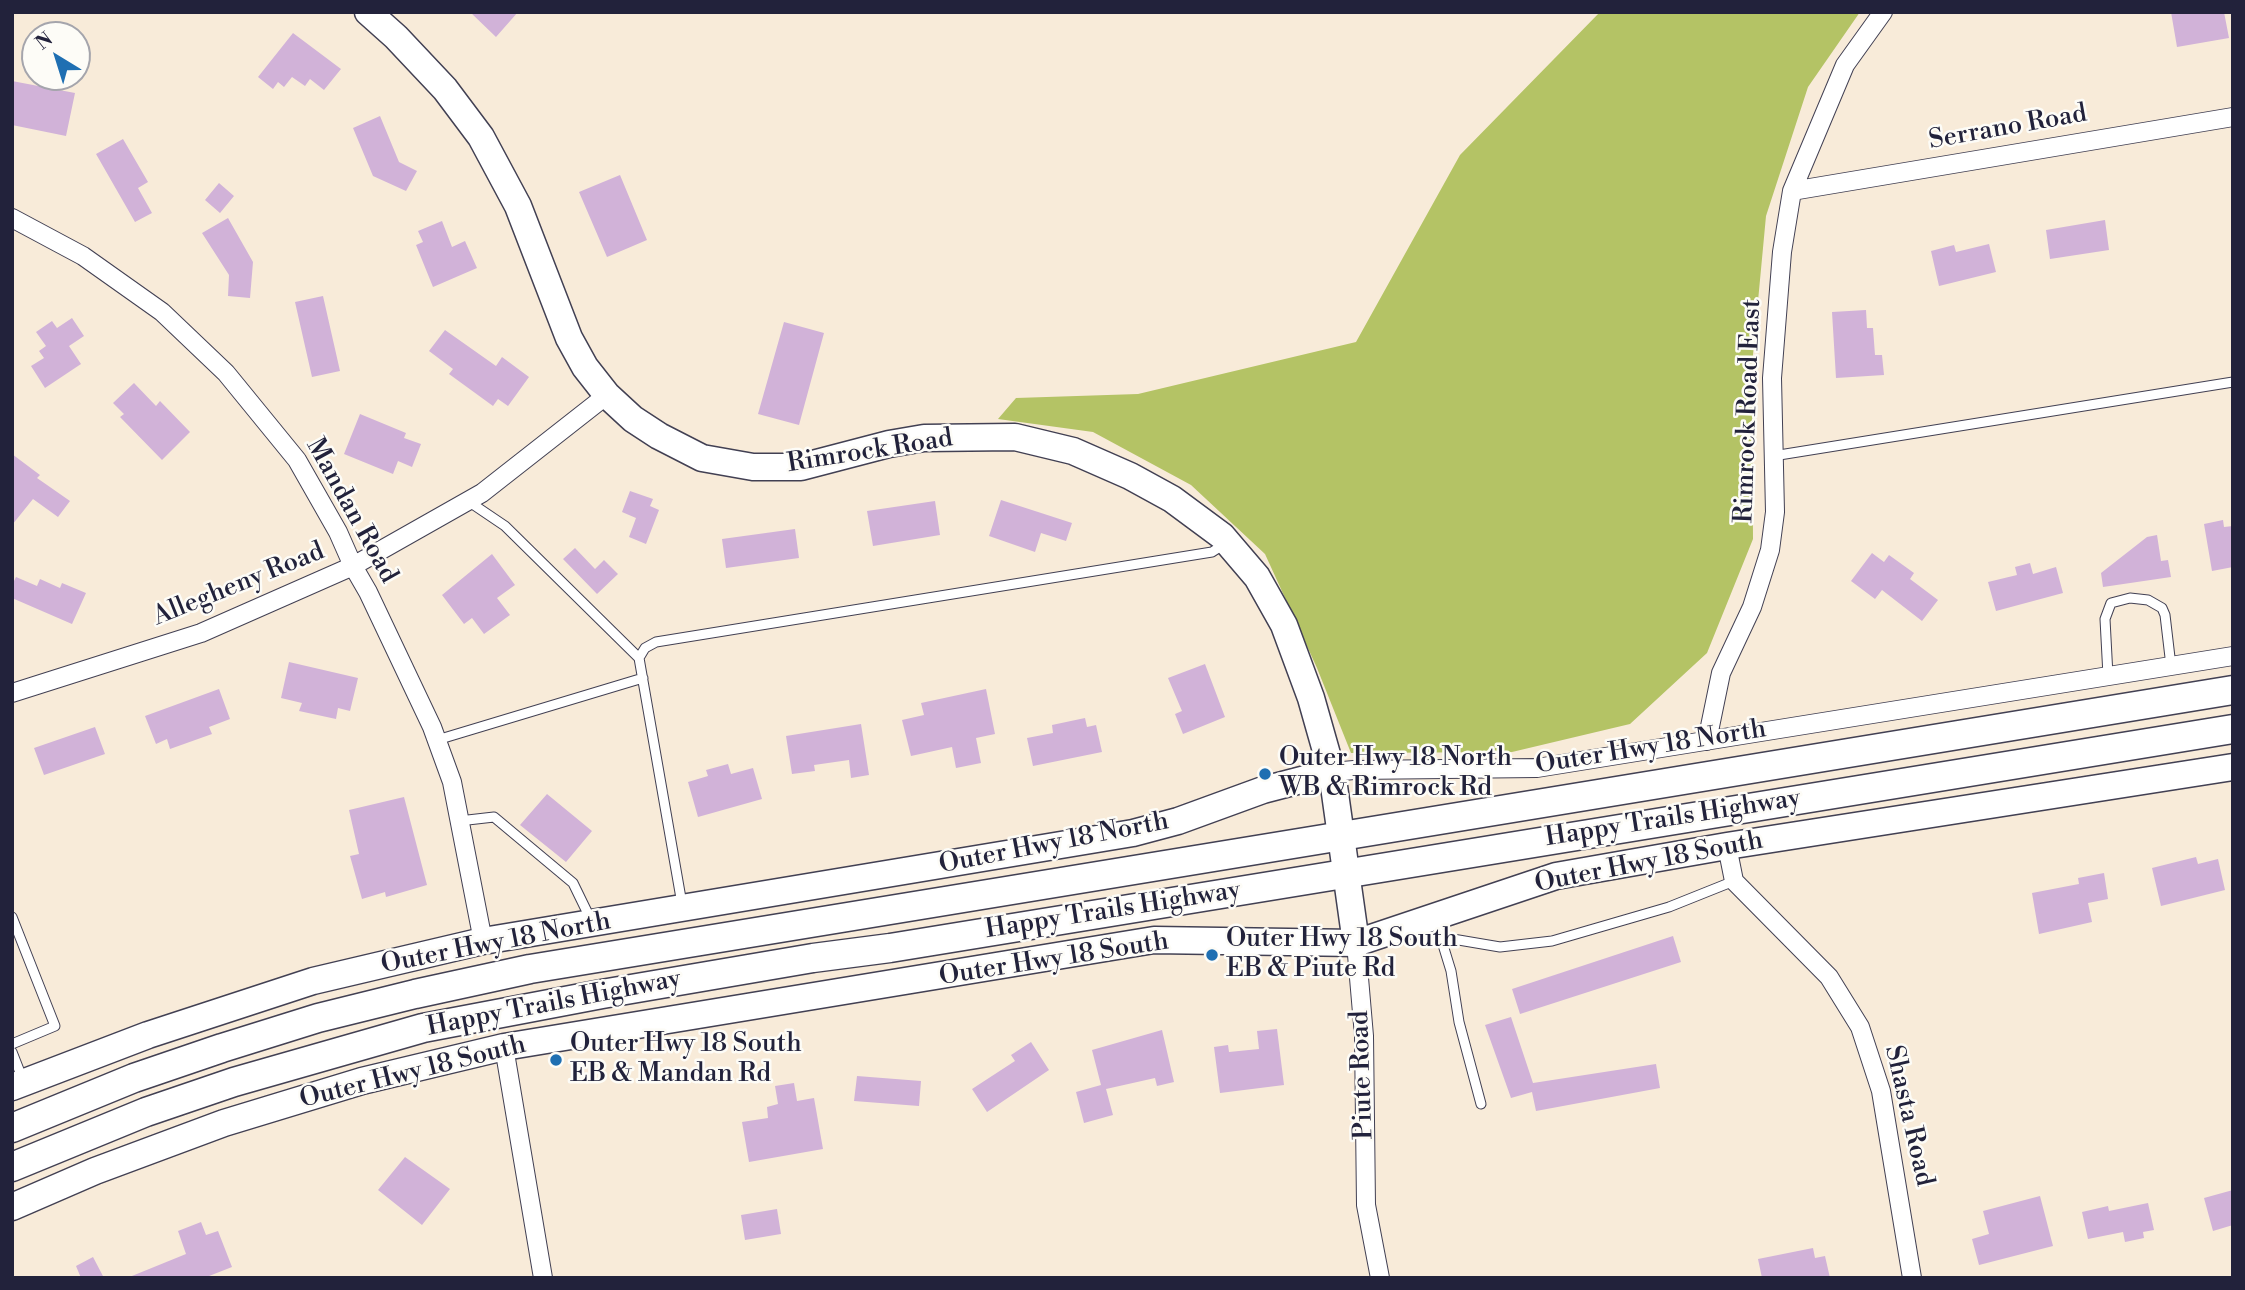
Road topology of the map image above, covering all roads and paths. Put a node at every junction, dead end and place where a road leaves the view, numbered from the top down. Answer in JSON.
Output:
{"nodes":[{"id":1,"x":368,"y":12,"type":"edge"},
{"id":2,"x":1883,"y":12,"type":"edge"},
{"id":3,"x":2233,"y":117,"type":"edge"},
{"id":4,"x":1792,"y":191,"type":"junction"},
{"id":5,"x":12,"y":218,"type":"edge"},
{"id":6,"x":2233,"y":382,"type":"edge"},
{"id":7,"x":607,"y":395,"type":"junction"},
{"id":8,"x":1773,"y":456,"type":"junction"},
{"id":9,"x":467,"y":501,"type":"junction"},
{"id":10,"x":1227,"y":542,"type":"junction"},
{"id":11,"x":353,"y":566,"type":"junction"},
{"id":12,"x":2233,"y":656,"type":"edge"},
{"id":13,"x":639,"y":658,"type":"junction"},
{"id":14,"x":2171,"y":666,"type":"junction"},
{"id":15,"x":2108,"y":676,"type":"junction"},
{"id":16,"x":642,"y":678,"type":"junction"},
{"id":17,"x":2233,"y":690,"type":"edge"},
{"id":18,"x":12,"y":693,"type":"edge"},
{"id":19,"x":2233,"y":729,"type":"edge"},
{"id":20,"x":437,"y":740,"type":"junction"},
{"id":21,"x":1707,"y":741,"type":"junction"},
{"id":22,"x":2233,"y":766,"type":"edge"},
{"id":23,"x":1332,"y":772,"type":"junction"},
{"id":24,"x":459,"y":821,"type":"junction"},
{"id":25,"x":1341,"y":835,"type":"junction"},
{"id":26,"x":1727,"y":846,"type":"junction"},
{"id":27,"x":1347,"y":872,"type":"junction"},
{"id":28,"x":1734,"y":881,"type":"junction"},
{"id":29,"x":683,"y":909,"type":"junction"},
{"id":30,"x":12,"y":917,"type":"edge"},
{"id":31,"x":593,"y":924,"type":"junction"},
{"id":32,"x":1437,"y":927,"type":"junction"},
{"id":33,"x":483,"y":942,"type":"junction"},
{"id":34,"x":1356,"y":943,"type":"junction"},
{"id":35,"x":12,"y":1044,"type":"edge"},
{"id":36,"x":505,"y":1047,"type":"junction"},
{"id":37,"x":12,"y":1052,"type":"edge"},
{"id":38,"x":18,"y":1084,"type":"edge"},
{"id":39,"x":1481,"y":1104,"type":"dead end"},
{"id":40,"x":12,"y":1128,"type":"edge"},
{"id":41,"x":12,"y":1167,"type":"edge"},
{"id":42,"x":12,"y":1207,"type":"edge"},
{"id":43,"x":543,"y":1278,"type":"edge"},
{"id":44,"x":1380,"y":1278,"type":"edge"},
{"id":45,"x":1912,"y":1278,"type":"edge"}],
"edges":[{"from":1,"to":7,"type":"street","name":"Rimrock Road"},
{"from":2,"to":4,"type":"street","name":"Rimrock Road East"},
{"from":3,"to":4,"type":"street","name":"Serrano Road"},
{"from":4,"to":8,"type":"street","name":"Rimrock Road East"},
{"from":5,"to":11,"type":"street","name":"Mandan Road"},
{"from":6,"to":8,"type":"lane"},
{"from":7,"to":9,"type":"street","name":"Allegheny Road"},
{"from":7,"to":10,"type":"street","name":"Rimrock Road"},
{"from":8,"to":21,"type":"street","name":"Rimrock Road East"},
{"from":9,"to":11,"type":"street","name":"Allegheny Road"},
{"from":9,"to":13,"type":"lane"},
{"from":10,"to":13,"type":"lane"},
{"from":10,"to":23,"type":"street","name":"Rimrock Road"},
{"from":11,"to":18,"type":"street","name":"Allegheny Road"},
{"from":11,"to":20,"type":"street","name":"Mandan Road"},
{"from":12,"to":14,"type":"street","name":"Outer Hwy 18 North"},
{"from":13,"to":16,"type":"lane"},
{"from":14,"to":15,"type":"street","name":"Outer Hwy 18 North"},
{"from":14,"to":15,"type":"lane"},
{"from":15,"to":21,"type":"street","name":"Outer Hwy 18 North"},
{"from":16,"to":20,"type":"lane"},
{"from":16,"to":29,"type":"lane"},
{"from":17,"to":25,"type":"main road","name":"Happy Trails Highway"},
{"from":19,"to":27,"type":"main road","name":"Happy Trails Highway"},
{"from":20,"to":24,"type":"street","name":"Mandan Road"},
{"from":21,"to":23,"type":"street","name":"Outer Hwy 18 North"},
{"from":22,"to":26,"type":"street","name":"Outer Hwy 18 South"},
{"from":23,"to":25,"type":"street","name":"Rimrock Road"},
{"from":23,"to":29,"type":"street","name":"Outer Hwy 18 North"},
{"from":24,"to":31,"type":"lane"},
{"from":24,"to":33,"type":"street","name":"Mandan Road"},
{"from":25,"to":27,"type":"street","name":"Rimrock Road"},
{"from":25,"to":40,"type":"main road","name":"Happy Trails Highway"},
{"from":26,"to":28,"type":"street"},
{"from":26,"to":32,"type":"street","name":"Outer Hwy 18 South"},
{"from":27,"to":34,"type":"street","name":"Piute Road"},
{"from":27,"to":41,"type":"main road","name":"Happy Trails Highway"},
{"from":28,"to":32,"type":"lane"},
{"from":28,"to":45,"type":"street","name":"Shasta Road"},
{"from":29,"to":31,"type":"street","name":"Outer Hwy 18 North"},
{"from":30,"to":35,"type":"lane"},
{"from":31,"to":33,"type":"street","name":"Outer Hwy 18 North"},
{"from":32,"to":34,"type":"street","name":"Outer Hwy 18 South"},
{"from":32,"to":39,"type":"lane"},
{"from":33,"to":38,"type":"street","name":"Outer Hwy 18 North"},
{"from":34,"to":36,"type":"street","name":"Outer Hwy 18 South"},
{"from":34,"to":44,"type":"street","name":"Piute Road"},
{"from":36,"to":42,"type":"street","name":"Outer Hwy 18 South"},
{"from":36,"to":43,"type":"street"},
{"from":37,"to":38,"type":"lane"}]}
